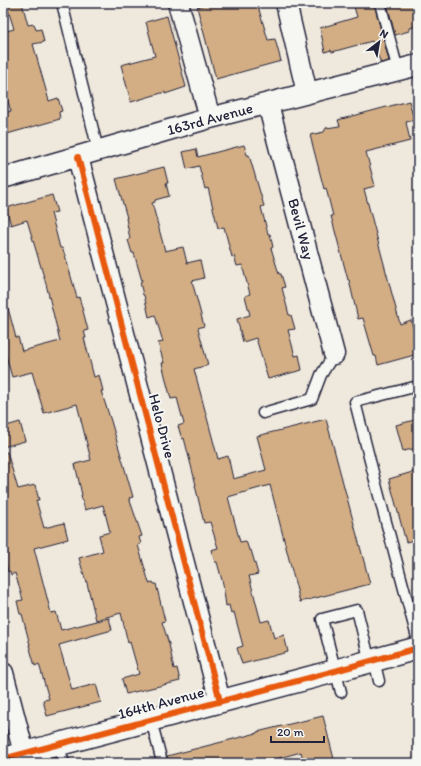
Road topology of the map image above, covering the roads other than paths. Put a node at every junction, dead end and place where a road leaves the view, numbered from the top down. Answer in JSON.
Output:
{"nodes":[{"id":1,"x":62,"y":3,"type":"edge"},
{"id":2,"x":178,"y":3,"type":"edge"},
{"id":3,"x":286,"y":3,"type":"edge"},
{"id":4,"x":380,"y":3,"type":"edge"},
{"id":5,"x":418,"y":65,"type":"edge"},
{"id":6,"x":398,"y":70,"type":"junction"},
{"id":7,"x":307,"y":94,"type":"junction"},
{"id":8,"x":268,"y":104,"type":"junction"},
{"id":9,"x":210,"y":118,"type":"junction"},
{"id":10,"x":98,"y":150,"type":"junction"},
{"id":11,"x":78,"y":157,"type":"junction"},
{"id":12,"x":3,"y":178,"type":"edge"},
{"id":13,"x":334,"y":354,"type":"joint"},
{"id":14,"x":418,"y":386,"type":"edge"},
{"id":15,"x":263,"y":413,"type":"dead end"},
{"id":16,"x":418,"y":649,"type":"edge"},
{"id":17,"x":372,"y":661,"type":"junction"},
{"id":18,"x":335,"y":671,"type":"junction"},
{"id":19,"x":3,"y":673,"type":"edge"},
{"id":20,"x":379,"y":681,"type":"dead end"},
{"id":21,"x":341,"y":692,"type":"dead end"},
{"id":22,"x":220,"y":701,"type":"junction"},
{"id":23,"x":151,"y":720,"type":"junction"},
{"id":24,"x":24,"y":753,"type":"junction"},
{"id":25,"x":61,"y":754,"type":"edge"},
{"id":26,"x":161,"y":758,"type":"dead end"},
{"id":27,"x":3,"y":759,"type":"edge"}],
"edges":[{"from":1,"to":10,"type":"lane"},
{"from":2,"to":9,"type":"street"},
{"from":3,"to":7,"type":"street"},
{"from":4,"to":6,"type":"lane"},
{"from":5,"to":6,"type":"street","name":"163rd Avenue"},
{"from":6,"to":7,"type":"street","name":"163rd Avenue"},
{"from":7,"to":8,"type":"street","name":"163rd Avenue"},
{"from":8,"to":9,"type":"street","name":"163rd Avenue"},
{"from":8,"to":13,"type":"street","name":"Bevil Way"},
{"from":9,"to":10,"type":"street","name":"163rd Avenue"},
{"from":10,"to":11,"type":"street","name":"163rd Avenue"},
{"from":11,"to":12,"type":"street","name":"163rd Avenue"},
{"from":11,"to":22,"type":"street","name":"Helo Drive"},
{"from":13,"to":15,"type":"lane"},
{"from":14,"to":16,"type":"lane"},
{"from":16,"to":17,"type":"street","name":"164th Avenue"},
{"from":17,"to":18,"type":"street","name":"164th Avenue"},
{"from":17,"to":18,"type":"lane"},
{"from":17,"to":20,"type":"lane"},
{"from":18,"to":21,"type":"lane"},
{"from":18,"to":22,"type":"street","name":"164th Avenue"},
{"from":19,"to":24,"type":"street"},
{"from":22,"to":23,"type":"street","name":"164th Avenue"},
{"from":23,"to":25,"type":"street","name":"164th Avenue"},
{"from":23,"to":26,"type":"lane"},
{"from":24,"to":25,"type":"street","name":"164th Avenue"},
{"from":24,"to":27,"type":"street","name":"164th Avenue"}]}
